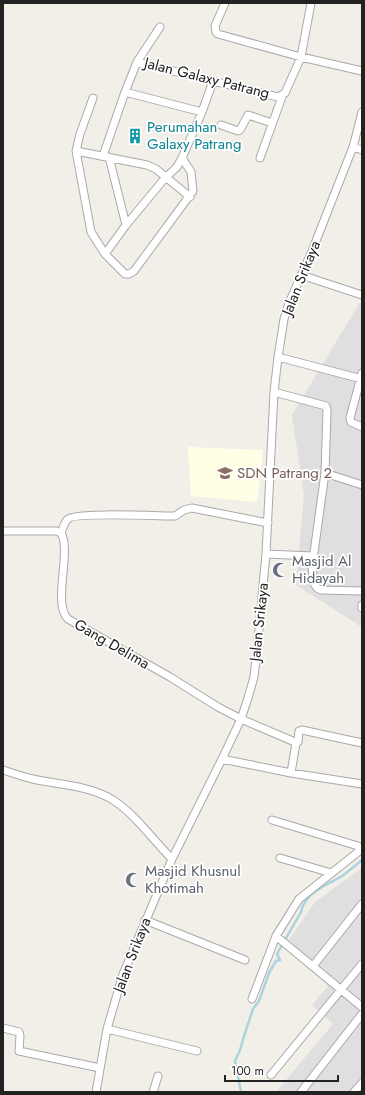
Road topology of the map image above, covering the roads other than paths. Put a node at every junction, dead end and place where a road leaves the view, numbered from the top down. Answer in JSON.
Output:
{"nodes":[{"id":1,"x":226,"y":3,"type":"edge"},
{"id":2,"x":311,"y":3,"type":"edge"},
{"id":3,"x":160,"y":27,"type":"dead end"},
{"id":4,"x":301,"y":57,"type":"junction"},
{"id":5,"x":137,"y":62,"type":"junction"},
{"id":6,"x":362,"y":71,"type":"edge"},
{"id":7,"x":213,"y":81,"type":"junction"},
{"id":8,"x":125,"y":92,"type":"junction"},
{"id":9,"x":283,"y":94,"type":"junction"},
{"id":10,"x":93,"y":98,"type":"dead end"},
{"id":11,"x":202,"y":112,"type":"junction"},
{"id":12,"x":362,"y":112,"type":"edge"},
{"id":13,"x":272,"y":123,"type":"junction"},
{"id":14,"x":221,"y":125,"type":"dead end"},
{"id":15,"x":354,"y":147,"type":"junction"},
{"id":16,"x":76,"y":150,"type":"junction"},
{"id":17,"x":362,"y":150,"type":"edge"},
{"id":18,"x":106,"y":157,"type":"junction"},
{"id":19,"x":182,"y":158,"type":"junction"},
{"id":20,"x":260,"y":158,"type":"dead end"},
{"id":21,"x":166,"y":178,"type":"junction"},
{"id":22,"x":190,"y":197,"type":"junction"},
{"id":23,"x":126,"y":226,"type":"junction"},
{"id":24,"x":105,"y":254,"type":"junction"},
{"id":25,"x":302,"y":275,"type":"junction"},
{"id":26,"x":362,"y":296,"type":"edge"},
{"id":27,"x":278,"y":357,"type":"junction"},
{"id":28,"x":361,"y":377,"type":"edge"},
{"id":29,"x":274,"y":392,"type":"junction"},
{"id":30,"x":362,"y":427,"type":"edge"},
{"id":31,"x":325,"y":473,"type":"junction"},
{"id":32,"x":362,"y":485,"type":"edge"},
{"id":33,"x":268,"y":523,"type":"junction"},
{"id":34,"x":3,"y":531,"type":"edge"},
{"id":35,"x":61,"y":533,"type":"junction"},
{"id":36,"x":266,"y":554,"type":"junction"},
{"id":37,"x":313,"y":556,"type":"junction"},
{"id":38,"x":362,"y":591,"type":"edge"},
{"id":39,"x":362,"y":605,"type":"edge"},
{"id":40,"x":362,"y":608,"type":"edge"},
{"id":41,"x":241,"y":719,"type":"junction"},
{"id":42,"x":296,"y":743,"type":"junction"},
{"id":43,"x":362,"y":743,"type":"edge"},
{"id":44,"x":222,"y":759,"type":"junction"},
{"id":45,"x":3,"y":770,"type":"edge"},
{"id":46,"x":291,"y":773,"type":"junction"},
{"id":47,"x":362,"y":784,"type":"edge"},
{"id":48,"x":272,"y":820,"type":"dead end"},
{"id":49,"x":280,"y":858,"type":"dead end"},
{"id":50,"x":172,"y":859,"type":"junction"},
{"id":51,"x":331,"y":873,"type":"junction"},
{"id":52,"x":362,"y":904,"type":"edge"},
{"id":53,"x":145,"y":920,"type":"junction"},
{"id":54,"x":278,"y":938,"type":"junction"},
{"id":55,"x":245,"y":960,"type":"dead end"},
{"id":56,"x":362,"y":964,"type":"edge"},
{"id":57,"x":313,"y":966,"type":"junction"},
{"id":58,"x":342,"y":989,"type":"junction"},
{"id":59,"x":252,"y":999,"type":"dead end"},
{"id":60,"x":362,"y":1007,"type":"edge"},
{"id":61,"x":362,"y":1014,"type":"edge"},
{"id":62,"x":3,"y":1028,"type":"edge"},
{"id":63,"x":107,"y":1029,"type":"junction"},
{"id":64,"x":197,"y":1051,"type":"dead end"},
{"id":65,"x":100,"y":1068,"type":"junction"},
{"id":66,"x":271,"y":1075,"type":"dead end"},
{"id":67,"x":158,"y":1076,"type":"dead end"},
{"id":68,"x":362,"y":1083,"type":"edge"},
{"id":69,"x":96,"y":1092,"type":"edge"},
{"id":70,"x":153,"y":1092,"type":"edge"},
{"id":71,"x":301,"y":1092,"type":"edge"},
{"id":72,"x":354,"y":1092,"type":"edge"}],
"edges":[{"from":1,"to":4,"type":"street"},
{"from":2,"to":4,"type":"street","name":"Jalan Galaxy Patrang"},
{"from":3,"to":5,"type":"street","name":"Jalan Galaxy Patrang"},
{"from":4,"to":6,"type":"street"},
{"from":4,"to":9,"type":"street","name":"Jalan Galaxy Patrang"},
{"from":5,"to":7,"type":"street","name":"Jalan Galaxy Patrang"},
{"from":5,"to":8,"type":"street"},
{"from":7,"to":9,"type":"street","name":"Jalan Galaxy Patrang"},
{"from":7,"to":11,"type":"street"},
{"from":8,"to":11,"type":"street"},
{"from":8,"to":18,"type":"street"},
{"from":9,"to":13,"type":"street"},
{"from":10,"to":16,"type":"street"},
{"from":11,"to":19,"type":"street"},
{"from":12,"to":15,"type":"street","name":"Jalan Srikaya"},
{"from":13,"to":14,"type":"street"},
{"from":13,"to":20,"type":"street"},
{"from":15,"to":17,"type":"street"},
{"from":15,"to":25,"type":"street","name":"Jalan Srikaya"},
{"from":16,"to":18,"type":"street"},
{"from":16,"to":24,"type":"street"},
{"from":18,"to":21,"type":"street"},
{"from":18,"to":23,"type":"street"},
{"from":19,"to":21,"type":"street"},
{"from":19,"to":22,"type":"street"},
{"from":21,"to":22,"type":"street"},
{"from":21,"to":23,"type":"street"},
{"from":22,"to":24,"type":"street"},
{"from":23,"to":24,"type":"street"},
{"from":25,"to":26,"type":"street"},
{"from":25,"to":27,"type":"street","name":"Jalan Srikaya"},
{"from":27,"to":28,"type":"street"},
{"from":27,"to":29,"type":"street","name":"Jalan Srikaya"},
{"from":28,"to":30,"type":"street"},
{"from":29,"to":31,"type":"street"},
{"from":29,"to":33,"type":"street","name":"Jalan Srikaya"},
{"from":31,"to":32,"type":"street"},
{"from":31,"to":37,"type":"street"},
{"from":33,"to":35,"type":"street"},
{"from":33,"to":36,"type":"street","name":"Jalan Srikaya"},
{"from":34,"to":35,"type":"street"},
{"from":35,"to":41,"type":"street","name":"Gang Delima"},
{"from":36,"to":37,"type":"street"},
{"from":36,"to":41,"type":"street","name":"Jalan Srikaya"},
{"from":37,"to":38,"type":"street"},
{"from":39,"to":40,"type":"street"},
{"from":41,"to":42,"type":"street"},
{"from":41,"to":44,"type":"street","name":"Jalan Srikaya"},
{"from":42,"to":43,"type":"street"},
{"from":42,"to":46,"type":"street"},
{"from":44,"to":46,"type":"street"},
{"from":44,"to":50,"type":"street","name":"Jalan Srikaya"},
{"from":45,"to":50,"type":"street"},
{"from":46,"to":47,"type":"street"},
{"from":48,"to":51,"type":"street"},
{"from":49,"to":51,"type":"street"},
{"from":50,"to":53,"type":"street","name":"Jalan Srikaya"},
{"from":51,"to":54,"type":"street"},
{"from":52,"to":57,"type":"street"},
{"from":53,"to":55,"type":"street"},
{"from":53,"to":63,"type":"street","name":"Jalan Srikaya"},
{"from":54,"to":57,"type":"street"},
{"from":54,"to":59,"type":"street"},
{"from":56,"to":58,"type":"street"},
{"from":57,"to":58,"type":"street"},
{"from":58,"to":60,"type":"street"},
{"from":58,"to":66,"type":"street"},
{"from":61,"to":71,"type":"street"},
{"from":62,"to":65,"type":"street"},
{"from":63,"to":64,"type":"street"},
{"from":63,"to":65,"type":"street","name":"Jalan Srikaya"},
{"from":65,"to":69,"type":"street","name":"Jalan Srikaya"},
{"from":67,"to":70,"type":"street"},
{"from":68,"to":72,"type":"street"}]}
